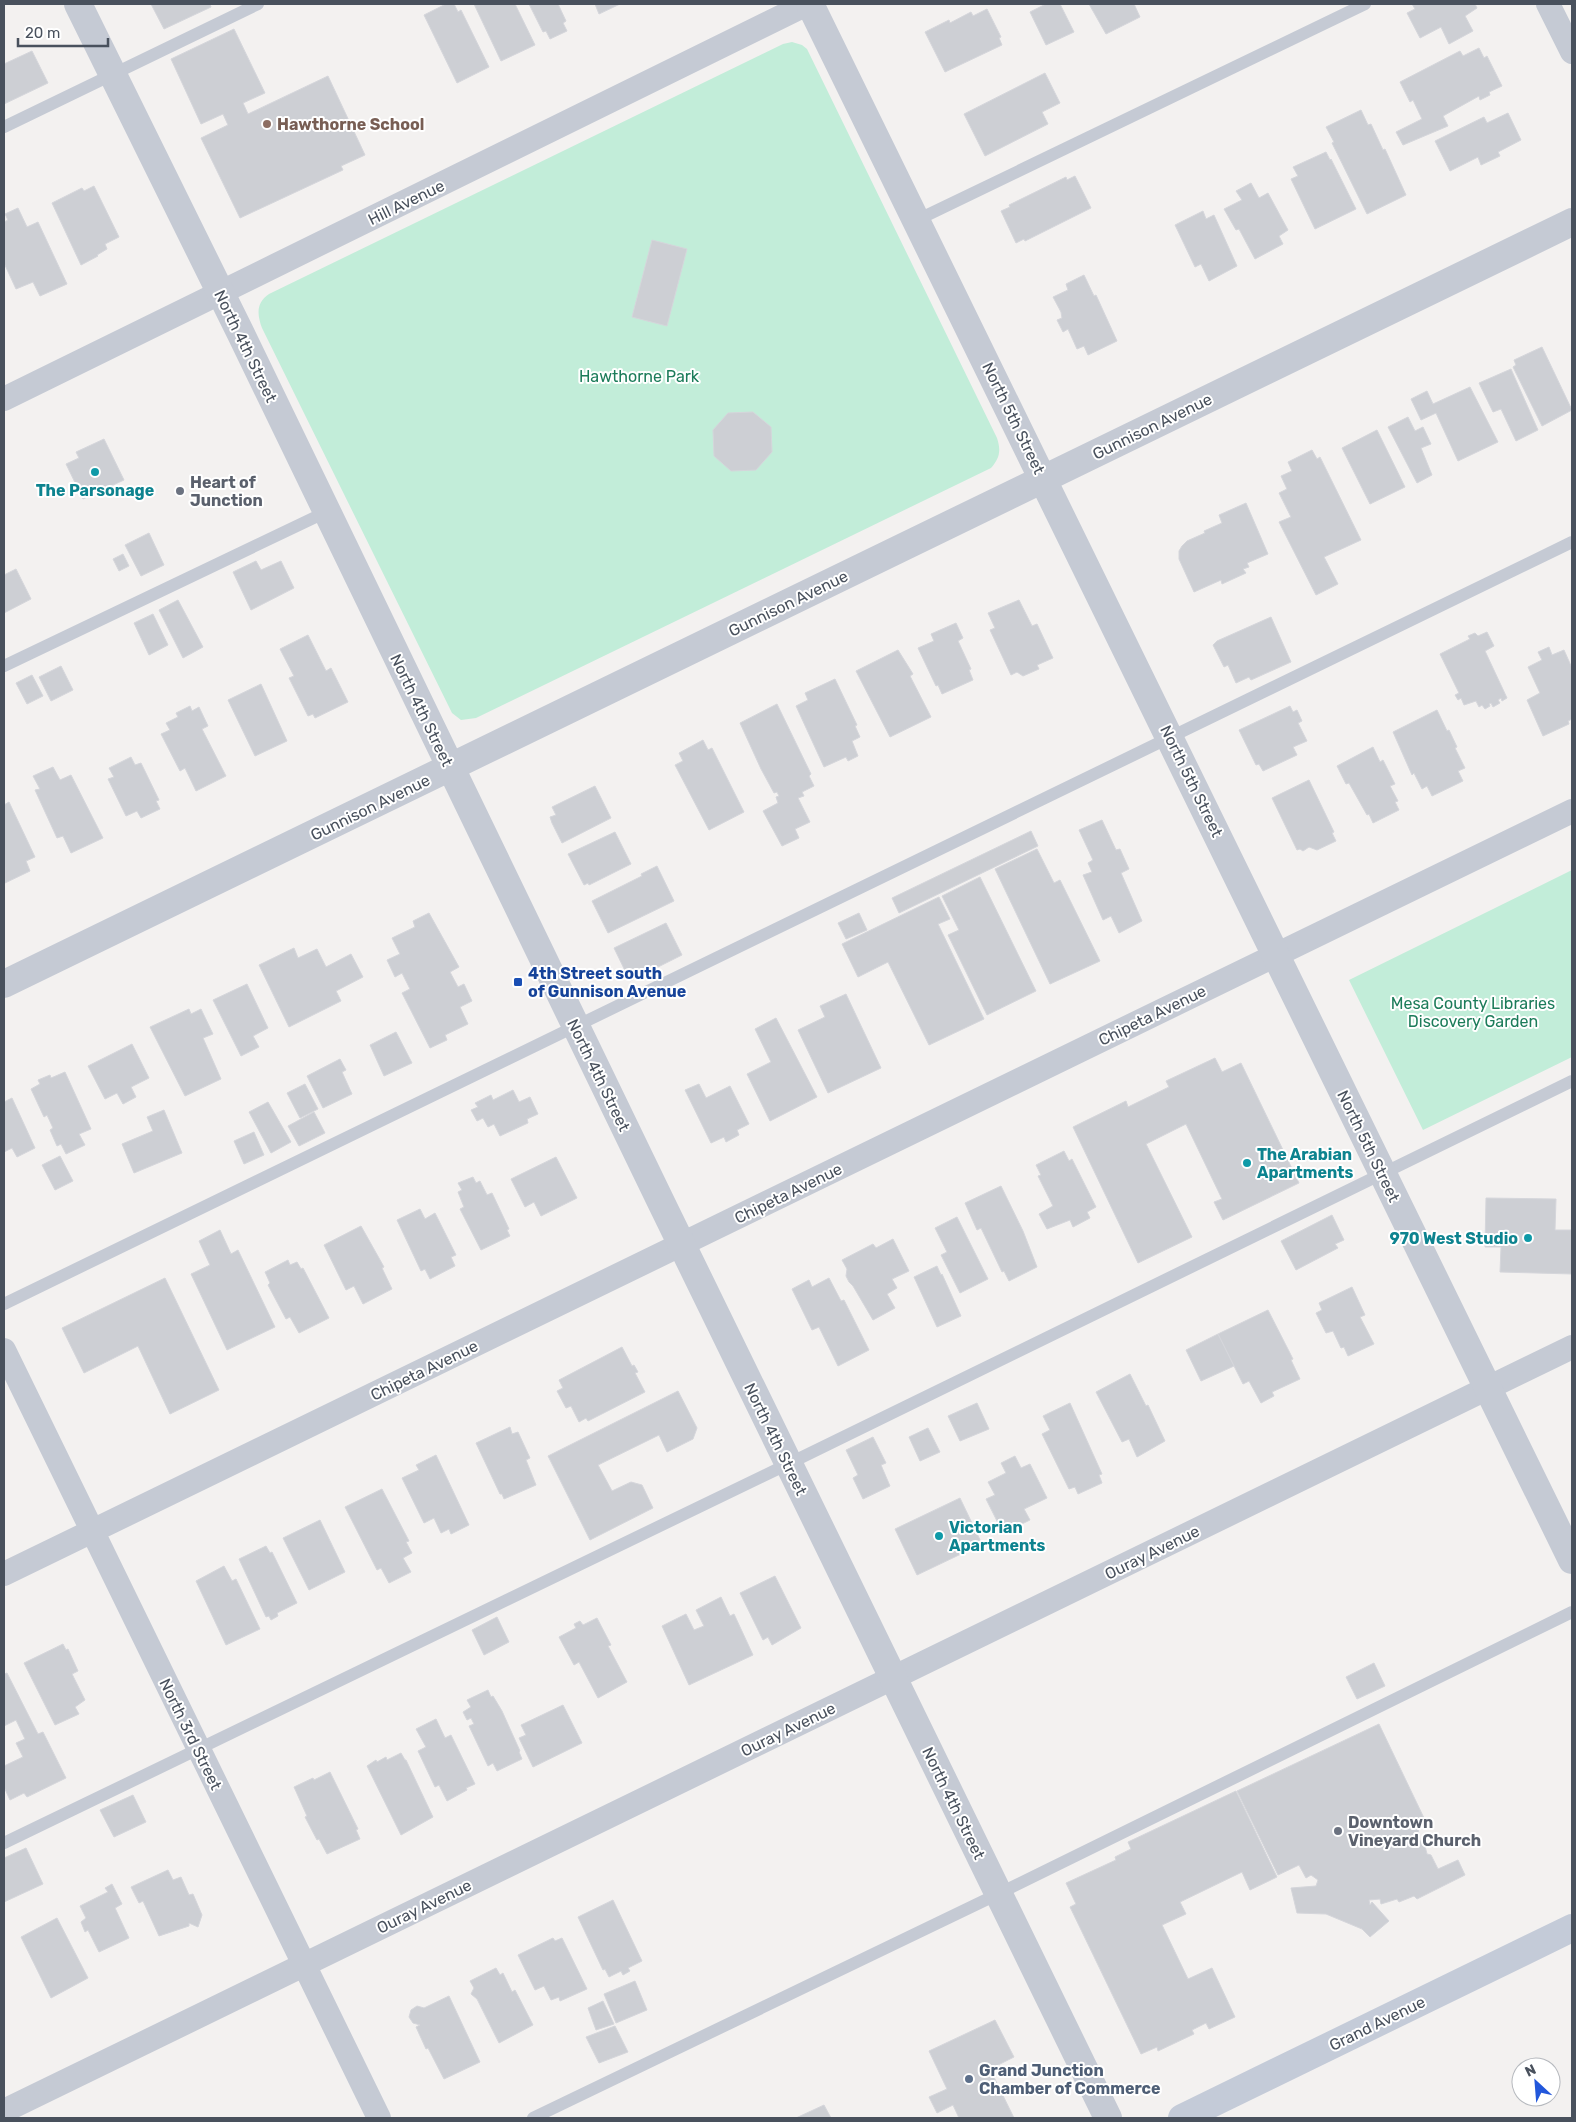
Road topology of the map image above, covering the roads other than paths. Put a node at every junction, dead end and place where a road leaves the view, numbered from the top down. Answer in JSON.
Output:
{"nodes":[{"id":1,"x":78,"y":4,"type":"edge"},
{"id":2,"x":258,"y":4,"type":"edge"},
{"id":3,"x":808,"y":4,"type":"edge"},
{"id":4,"x":1365,"y":4,"type":"edge"},
{"id":5,"x":1548,"y":4,"type":"edge"},
{"id":6,"x":1572,"y":52,"type":"edge"},
{"id":7,"x":113,"y":74,"type":"junction"},
{"id":8,"x":4,"y":127,"type":"edge"},
{"id":9,"x":917,"y":220,"type":"junction"},
{"id":10,"x":1572,"y":222,"type":"edge"},
{"id":11,"x":221,"y":293,"type":"junction"},
{"id":12,"x":4,"y":399,"type":"edge"},
{"id":13,"x":1044,"y":479,"type":"junction"},
{"id":14,"x":326,"y":512,"type":"junction"},
{"id":15,"x":1572,"y":542,"type":"edge"},
{"id":16,"x":4,"y":666,"type":"edge"},
{"id":17,"x":1171,"y":738,"type":"junction"},
{"id":18,"x":450,"y":768,"type":"junction"},
{"id":19,"x":1572,"y":811,"type":"edge"},
{"id":20,"x":1277,"y":955,"type":"junction"},
{"id":21,"x":4,"y":984,"type":"edge"},
{"id":22,"x":576,"y":1026,"type":"junction"},
{"id":23,"x":1572,"y":1081,"type":"edge"},
{"id":24,"x":1382,"y":1174,"type":"junction"},
{"id":25,"x":681,"y":1244,"type":"junction"},
{"id":26,"x":4,"y":1304,"type":"edge"},
{"id":27,"x":1572,"y":1347,"type":"edge"},
{"id":28,"x":4,"y":1350,"type":"edge"},
{"id":29,"x":1488,"y":1388,"type":"junction"},
{"id":30,"x":788,"y":1464,"type":"junction"},
{"id":31,"x":92,"y":1531,"type":"junction"},
{"id":32,"x":1572,"y":1560,"type":"edge"},
{"id":33,"x":4,"y":1574,"type":"edge"},
{"id":34,"x":1572,"y":1612,"type":"edge"},
{"id":35,"x":892,"y":1678,"type":"junction"},
{"id":36,"x":198,"y":1748,"type":"junction"},
{"id":37,"x":4,"y":1843,"type":"edge"},
{"id":38,"x":998,"y":1894,"type":"junction"},
{"id":39,"x":1572,"y":1928,"type":"edge"},
{"id":40,"x":304,"y":1965,"type":"junction"},
{"id":41,"x":4,"y":2111,"type":"edge"},
{"id":42,"x":379,"y":2118,"type":"edge"},
{"id":43,"x":533,"y":2118,"type":"edge"},
{"id":44,"x":1108,"y":2118,"type":"edge"},
{"id":45,"x":1182,"y":2118,"type":"edge"}],
"edges":[{"from":1,"to":7,"type":"street","name":"North 4th Street"},
{"from":2,"to":7,"type":"lane"},
{"from":3,"to":9,"type":"street","name":"North 5th Street"},
{"from":3,"to":11,"type":"street","name":"Hill Avenue"},
{"from":4,"to":9,"type":"lane"},
{"from":5,"to":6,"type":"street"},
{"from":7,"to":8,"type":"lane"},
{"from":7,"to":11,"type":"street","name":"North 4th Street"},
{"from":9,"to":13,"type":"street","name":"North 5th Street"},
{"from":10,"to":13,"type":"street","name":"Gunnison Avenue"},
{"from":11,"to":12,"type":"street","name":"Hill Avenue"},
{"from":11,"to":14,"type":"street","name":"North 4th Street"},
{"from":13,"to":17,"type":"street","name":"North 5th Street"},
{"from":13,"to":18,"type":"street","name":"Gunnison Avenue"},
{"from":14,"to":16,"type":"lane"},
{"from":14,"to":18,"type":"street","name":"North 4th Street"},
{"from":15,"to":17,"type":"lane"},
{"from":17,"to":20,"type":"street","name":"North 5th Street"},
{"from":17,"to":22,"type":"lane"},
{"from":18,"to":21,"type":"street","name":"Gunnison Avenue"},
{"from":18,"to":22,"type":"street","name":"North 4th Street"},
{"from":19,"to":20,"type":"street","name":"Chipeta Avenue"},
{"from":20,"to":24,"type":"street","name":"North 5th Street"},
{"from":20,"to":25,"type":"street","name":"Chipeta Avenue"},
{"from":22,"to":25,"type":"street","name":"North 4th Street"},
{"from":22,"to":26,"type":"lane"},
{"from":23,"to":24,"type":"lane"},
{"from":24,"to":29,"type":"street","name":"North 5th Street"},
{"from":24,"to":30,"type":"lane"},
{"from":25,"to":30,"type":"street","name":"North 4th Street"},
{"from":25,"to":31,"type":"street","name":"Chipeta Avenue"},
{"from":27,"to":29,"type":"street","name":"Ouray Avenue"},
{"from":28,"to":31,"type":"street","name":"North 3rd Street"},
{"from":29,"to":32,"type":"street","name":"North 5th Street"},
{"from":29,"to":35,"type":"street","name":"Ouray Avenue"},
{"from":30,"to":35,"type":"street","name":"North 4th Street"},
{"from":30,"to":36,"type":"lane"},
{"from":31,"to":33,"type":"street","name":"Chipeta Avenue"},
{"from":31,"to":36,"type":"street","name":"North 3rd Street"},
{"from":34,"to":38,"type":"lane"},
{"from":35,"to":38,"type":"street","name":"North 4th Street"},
{"from":35,"to":40,"type":"street","name":"Ouray Avenue"},
{"from":36,"to":37,"type":"lane"},
{"from":36,"to":40,"type":"street","name":"North 3rd Street"},
{"from":38,"to":43,"type":"lane"},
{"from":38,"to":44,"type":"street","name":"North 4th Street"},
{"from":39,"to":45,"type":"main road","name":"Grand Avenue"},
{"from":40,"to":41,"type":"street","name":"Ouray Avenue"},
{"from":40,"to":42,"type":"street","name":"North 3rd Street"}]}
